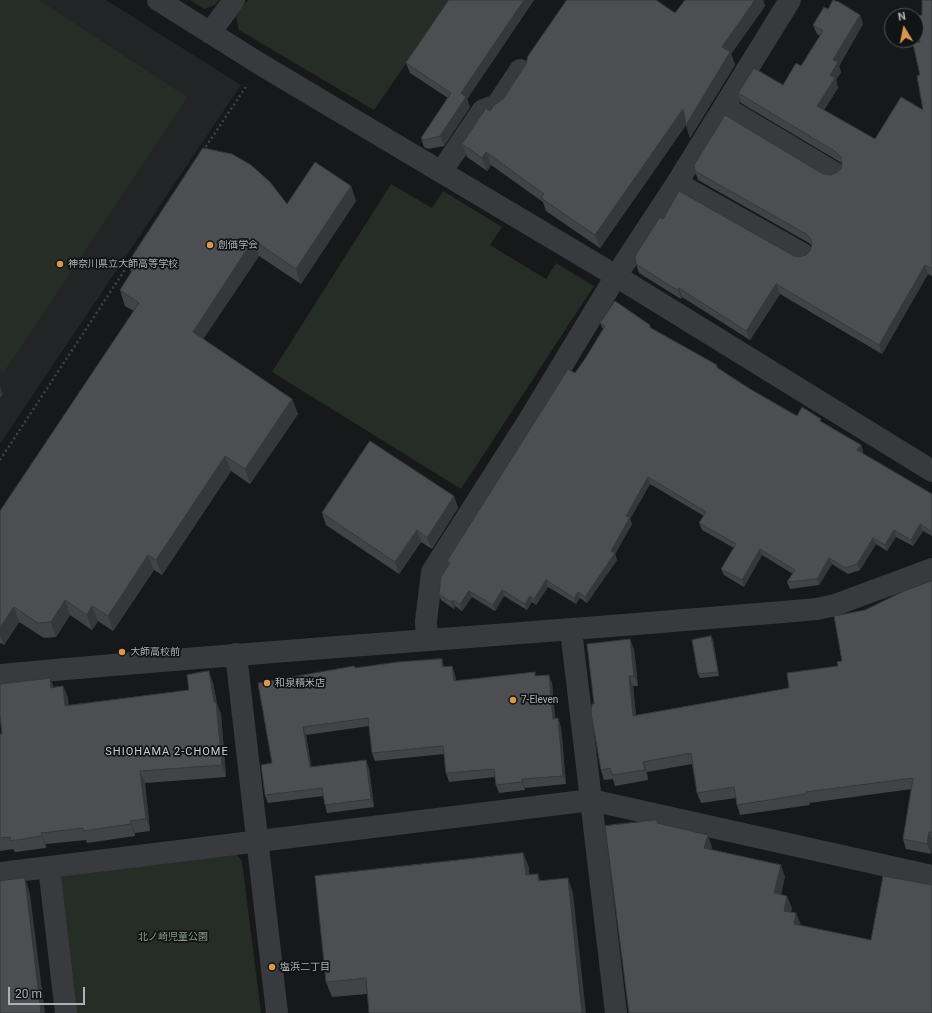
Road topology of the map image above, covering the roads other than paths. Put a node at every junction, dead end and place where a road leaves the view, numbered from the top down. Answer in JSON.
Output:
{"nodes":[{"id":1,"x":158,"y":0,"type":"edge"},
{"id":2,"x":234,"y":0,"type":"edge"},
{"id":3,"x":792,"y":1,"type":"edge"},
{"id":4,"x":210,"y":33,"type":"junction"},
{"id":5,"x":520,"y":70,"type":"edge"},
{"id":6,"x":724,"y":107,"type":"junction"},
{"id":7,"x":441,"y":172,"type":"junction"},
{"id":8,"x":833,"y":172,"type":"edge"},
{"id":9,"x":677,"y":182,"type":"junction"},
{"id":10,"x":803,"y":254,"type":"edge"},
{"id":11,"x":616,"y":276,"type":"junction"},
{"id":12,"x":932,"y":472,"type":"edge"},
{"id":13,"x":932,"y":569,"type":"edge"},
{"id":14,"x":571,"y":630,"type":"junction"},
{"id":15,"x":427,"y":640,"type":"junction"},
{"id":16,"x":236,"y":654,"type":"junction"},
{"id":17,"x":0,"y":675,"type":"edge"},
{"id":18,"x":591,"y":800,"type":"junction"},
{"id":19,"x":257,"y":840,"type":"junction"},
{"id":20,"x":49,"y":867,"type":"junction"},
{"id":21,"x":0,"y":873,"type":"edge"},
{"id":22,"x":932,"y":876,"type":"edge"},
{"id":23,"x":66,"y":1013,"type":"edge"},
{"id":24,"x":277,"y":1013,"type":"edge"},
{"id":25,"x":616,"y":1013,"type":"edge"}],
"edges":[{"from":1,"to":4,"type":"street"},
{"from":2,"to":4,"type":"street"},
{"from":3,"to":6,"type":"street"},
{"from":4,"to":7,"type":"street"},
{"from":5,"to":7,"type":"street"},
{"from":6,"to":8,"type":"street"},
{"from":6,"to":9,"type":"street"},
{"from":7,"to":11,"type":"street"},
{"from":9,"to":10,"type":"street"},
{"from":9,"to":11,"type":"street"},
{"from":11,"to":12,"type":"street"},
{"from":11,"to":15,"type":"street"},
{"from":13,"to":14,"type":"street"},
{"from":14,"to":15,"type":"street"},
{"from":14,"to":18,"type":"street"},
{"from":15,"to":16,"type":"street"},
{"from":16,"to":17,"type":"street"},
{"from":16,"to":19,"type":"street"},
{"from":18,"to":19,"type":"street"},
{"from":18,"to":22,"type":"street"},
{"from":18,"to":25,"type":"street"},
{"from":19,"to":20,"type":"street"},
{"from":19,"to":24,"type":"street"},
{"from":20,"to":21,"type":"street"},
{"from":20,"to":23,"type":"street"}]}
